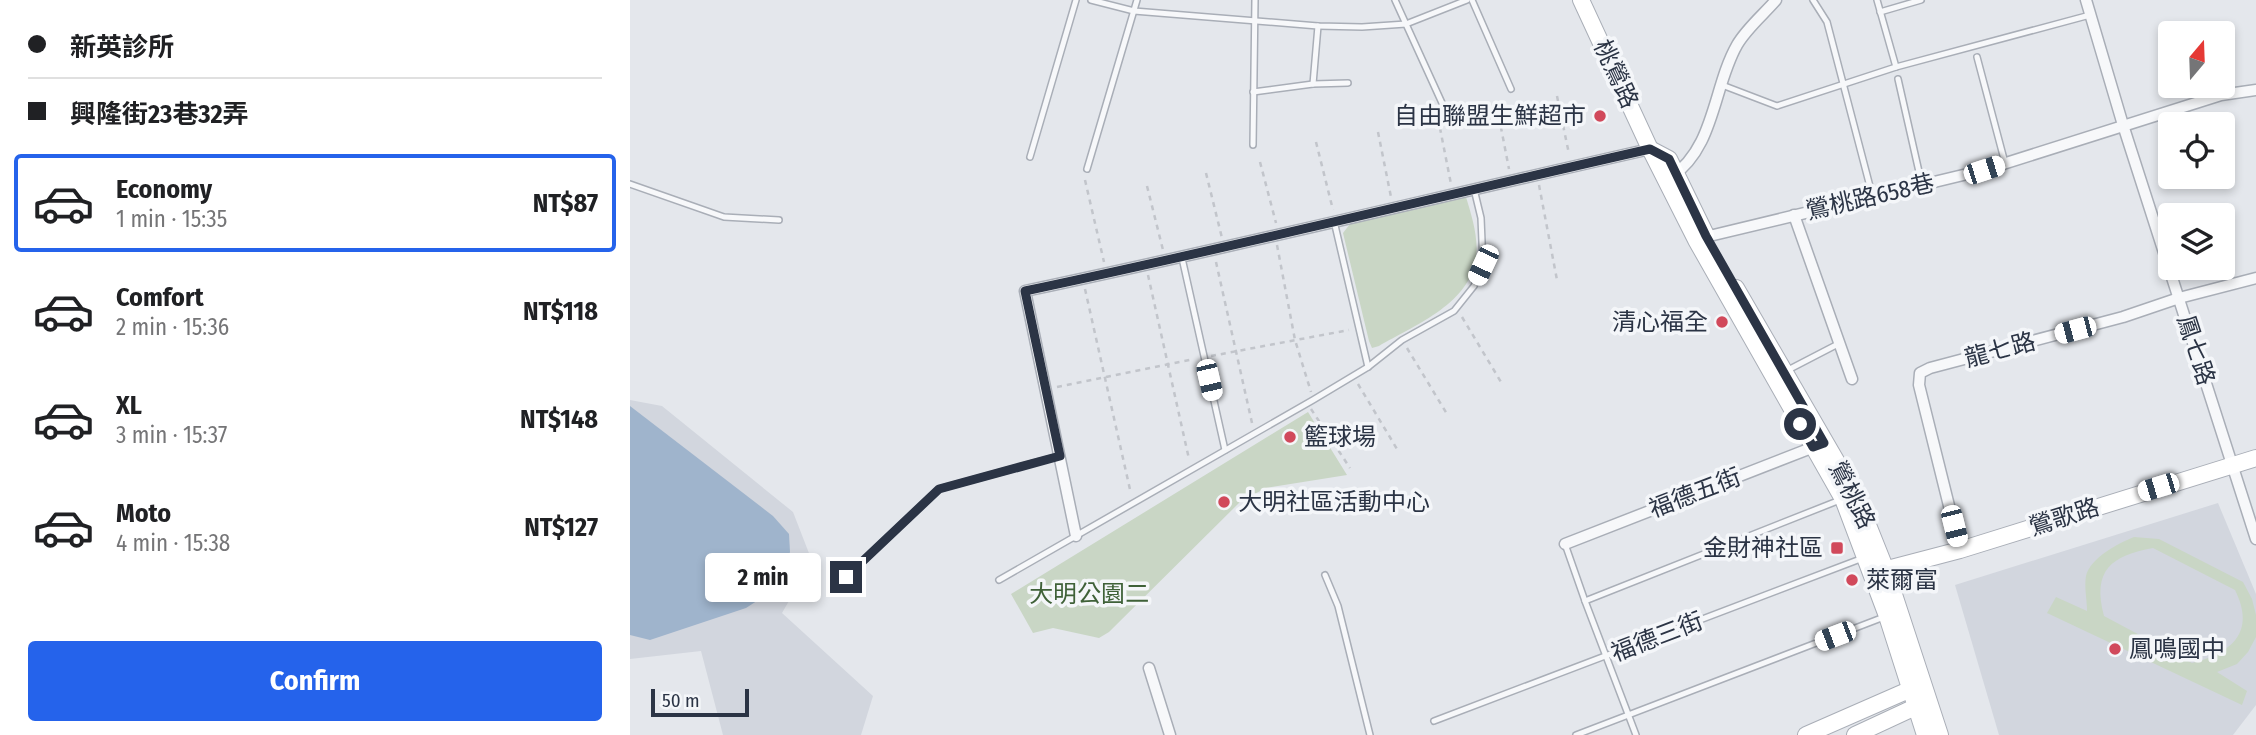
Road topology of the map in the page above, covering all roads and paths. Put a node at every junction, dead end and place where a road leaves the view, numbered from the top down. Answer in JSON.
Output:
{"nodes":[{"id":1,"x":1076,"y":0,"type":"edge"},
{"id":2,"x":1091,"y":0,"type":"edge"},
{"id":3,"x":1137,"y":0,"type":"edge"},
{"id":4,"x":1255,"y":0,"type":"edge"},
{"id":5,"x":1395,"y":0,"type":"edge"},
{"id":6,"x":1469,"y":0,"type":"edge"},
{"id":7,"x":1581,"y":0,"type":"edge"},
{"id":8,"x":1813,"y":0,"type":"edge"},
{"id":9,"x":1877,"y":0,"type":"edge"},
{"id":10,"x":1921,"y":0,"type":"edge"},
{"id":11,"x":2086,"y":0,"type":"edge"},
{"id":12,"x":1773,"y":1,"type":"edge"},
{"id":13,"x":1134,"y":11,"type":"junction"},
{"id":14,"x":1880,"y":12,"type":"junction"},
{"id":15,"x":2090,"y":15,"type":"junction"},
{"id":16,"x":1254,"y":19,"type":"junction"},
{"id":17,"x":1406,"y":24,"type":"junction"},
{"id":18,"x":1318,"y":26,"type":"junction"},
{"id":19,"x":1977,"y":57,"type":"dead end"},
{"id":20,"x":1896,"y":67,"type":"junction"},
{"id":21,"x":1898,"y":79,"type":"dead end"},
{"id":22,"x":1348,"y":83,"type":"dead end"},
{"id":23,"x":1313,"y":85,"type":"junction"},
{"id":24,"x":1721,"y":85,"type":"junction"},
{"id":25,"x":1843,"y":85,"type":"junction"},
{"id":26,"x":1511,"y":89,"type":"dead end"},
{"id":27,"x":2256,"y":90,"type":"edge"},
{"id":28,"x":1253,"y":92,"type":"junction"},
{"id":29,"x":1557,"y":96,"type":"dead end"},
{"id":30,"x":1442,"y":103,"type":"dead end"},
{"id":31,"x":1497,"y":107,"type":"dead end"},
{"id":32,"x":1438,"y":118,"type":"dead end"},
{"id":33,"x":2123,"y":125,"type":"junction"},
{"id":34,"x":1378,"y":132,"type":"dead end"},
{"id":35,"x":1316,"y":142,"type":"dead end"},
{"id":36,"x":1252,"y":145,"type":"dead end"},
{"id":37,"x":1650,"y":149,"type":"junction"},
{"id":38,"x":1030,"y":157,"type":"dead end"},
{"id":39,"x":1261,"y":162,"type":"dead end"},
{"id":40,"x":2005,"y":163,"type":"junction"},
{"id":41,"x":1572,"y":166,"type":"junction"},
{"id":42,"x":1087,"y":169,"type":"dead end"},
{"id":43,"x":1206,"y":173,"type":"dead end"},
{"id":44,"x":1536,"y":174,"type":"junction"},
{"id":45,"x":1671,"y":177,"type":"junction"},
{"id":46,"x":1085,"y":180,"type":"dead end"},
{"id":47,"x":1511,"y":180,"type":"junction"},
{"id":48,"x":630,"y":184,"type":"edge"},
{"id":49,"x":1922,"y":185,"type":"junction"},
{"id":50,"x":1147,"y":186,"type":"dead end"},
{"id":51,"x":1474,"y":189,"type":"junction"},
{"id":52,"x":1452,"y":194,"type":"junction"},
{"id":53,"x":1873,"y":198,"type":"junction"},
{"id":54,"x":1393,"y":207,"type":"junction"},
{"id":55,"x":1794,"y":215,"type":"junction"},
{"id":56,"x":779,"y":220,"type":"dead end"},
{"id":57,"x":1335,"y":220,"type":"junction"},
{"id":58,"x":1277,"y":235,"type":"junction"},
{"id":59,"x":1701,"y":238,"type":"junction"},
{"id":60,"x":1218,"y":249,"type":"junction"},
{"id":61,"x":1182,"y":258,"type":"junction"},
{"id":62,"x":1166,"y":261,"type":"junction"},
{"id":63,"x":1146,"y":265,"type":"junction"},
{"id":64,"x":1106,"y":274,"type":"junction"},
{"id":65,"x":2256,"y":278,"type":"edge"},
{"id":66,"x":1083,"y":279,"type":"junction"},
{"id":67,"x":1557,"y":279,"type":"dead end"},
{"id":68,"x":2179,"y":298,"type":"junction"},
{"id":69,"x":1456,"y":308,"type":"junction"},
{"id":70,"x":1402,"y":340,"type":"junction"},
{"id":71,"x":1840,"y":343,"type":"junction"},
{"id":72,"x":1368,"y":367,"type":"junction"},
{"id":73,"x":1784,"y":372,"type":"junction"},
{"id":74,"x":1353,"y":376,"type":"junction"},
{"id":75,"x":1852,"y":379,"type":"dead end"},
{"id":76,"x":1501,"y":382,"type":"dead end"},
{"id":77,"x":1310,"y":402,"type":"junction"},
{"id":78,"x":1447,"y":414,"type":"dead end"},
{"id":79,"x":1254,"y":433,"type":"junction"},
{"id":80,"x":1819,"y":445,"type":"junction"},
{"id":81,"x":1397,"y":449,"type":"dead end"},
{"id":82,"x":1225,"y":450,"type":"junction"},
{"id":83,"x":1060,"y":456,"type":"junction"},
{"id":84,"x":2256,"y":458,"type":"edge"},
{"id":85,"x":2232,"y":464,"type":"junction"},
{"id":86,"x":1350,"y":468,"type":"dead end"},
{"id":87,"x":1192,"y":469,"type":"junction"},
{"id":88,"x":1849,"y":497,"type":"junction"},
{"id":89,"x":1133,"y":503,"type":"junction"},
{"id":90,"x":1076,"y":536,"type":"junction"},
{"id":91,"x":2256,"y":539,"type":"edge"},
{"id":92,"x":1565,"y":544,"type":"joint"},
{"id":93,"x":1960,"y":550,"type":"junction"},
{"id":94,"x":1872,"y":555,"type":"junction"},
{"id":95,"x":1879,"y":572,"type":"junction"},
{"id":96,"x":1325,"y":575,"type":"dead end"},
{"id":97,"x":846,"y":577,"type":"dead end"},
{"id":98,"x":999,"y":580,"type":"dead end"},
{"id":99,"x":1585,"y":601,"type":"junction"},
{"id":100,"x":1893,"y":613,"type":"junction"},
{"id":101,"x":1606,"y":657,"type":"junction"},
{"id":102,"x":1149,"y":668,"type":"dead end"},
{"id":103,"x":1917,"y":686,"type":"junction"},
{"id":104,"x":1923,"y":703,"type":"junction"},
{"id":105,"x":1628,"y":716,"type":"junction"},
{"id":106,"x":1434,"y":721,"type":"dead end"},
{"id":107,"x":1170,"y":735,"type":"edge"},
{"id":108,"x":1370,"y":735,"type":"edge"},
{"id":109,"x":1576,"y":735,"type":"edge"},
{"id":110,"x":1636,"y":735,"type":"edge"},
{"id":111,"x":1806,"y":735,"type":"edge"},
{"id":112,"x":1855,"y":735,"type":"edge"},
{"id":113,"x":1925,"y":735,"type":"edge"},
{"id":114,"x":1940,"y":735,"type":"edge"}],
"edges":[{"from":1,"to":38,"type":"lane"},
{"from":2,"to":13,"type":"lane"},
{"from":3,"to":13,"type":"lane"},
{"from":4,"to":16,"type":"lane"},
{"from":5,"to":17,"type":"lane"},
{"from":6,"to":17,"type":"lane"},
{"from":6,"to":26,"type":"lane"},
{"from":7,"to":37,"type":"main road","name":"桃鶯路"},
{"from":8,"to":25,"type":"lane"},
{"from":9,"to":14,"type":"lane"},
{"from":10,"to":14,"type":"lane"},
{"from":11,"to":15,"type":"street","name":"鳳七路"},
{"from":12,"to":24,"type":"street"},
{"from":13,"to":16,"type":"lane"},
{"from":13,"to":42,"type":"lane"},
{"from":14,"to":20,"type":"lane"},
{"from":15,"to":20,"type":"lane"},
{"from":15,"to":33,"type":"street","name":"鳳七路"},
{"from":16,"to":18,"type":"lane"},
{"from":16,"to":28,"type":"lane"},
{"from":17,"to":18,"type":"lane"},
{"from":17,"to":30,"type":"lane"},
{"from":18,"to":23,"type":"lane"},
{"from":19,"to":40,"type":"lane"},
{"from":20,"to":25,"type":"lane"},
{"from":21,"to":49,"type":"lane"},
{"from":22,"to":23,"type":"lane"},
{"from":23,"to":28,"type":"lane"},
{"from":24,"to":25,"type":"lane"},
{"from":24,"to":45,"type":"street"},
{"from":25,"to":53,"type":"lane"},
{"from":27,"to":33,"type":"street","name":"鶯桃路658巷"},
{"from":28,"to":36,"type":"lane"},
{"from":29,"to":41,"type":"path"},
{"from":31,"to":47,"type":"path"},
{"from":32,"to":52,"type":"path"},
{"from":33,"to":40,"type":"street","name":"鶯桃路658巷"},
{"from":33,"to":68,"type":"street","name":"鳳七路"},
{"from":34,"to":54,"type":"path"},
{"from":35,"to":57,"type":"path"},
{"from":37,"to":41,"type":"street"},
{"from":37,"to":45,"type":"main road","name":"鶯桃路"},
{"from":39,"to":58,"type":"path"},
{"from":40,"to":49,"type":"street","name":"鶯桃路658巷"},
{"from":41,"to":44,"type":"street"},
{"from":43,"to":60,"type":"path"},
{"from":44,"to":47,"type":"street"},
{"from":44,"to":67,"type":"path"},
{"from":45,"to":59,"type":"main road","name":"鶯桃路"},
{"from":46,"to":64,"type":"path"},
{"from":47,"to":51,"type":"street"},
{"from":48,"to":56,"type":"lane"},
{"from":49,"to":53,"type":"street","name":"鶯桃路658巷"},
{"from":50,"to":62,"type":"path"},
{"from":51,"to":52,"type":"street"},
{"from":51,"to":69,"type":"lane"},
{"from":52,"to":54,"type":"street"},
{"from":53,"to":55,"type":"street","name":"鶯桃路658巷"},
{"from":54,"to":57,"type":"street"},
{"from":55,"to":59,"type":"street","name":"鶯桃路658巷"},
{"from":55,"to":71,"type":"street"},
{"from":57,"to":58,"type":"street"},
{"from":57,"to":72,"type":"lane"},
{"from":58,"to":60,"type":"street"},
{"from":58,"to":77,"type":"path"},
{"from":59,"to":73,"type":"main road","name":"鶯桃路"},
{"from":59,"to":80,"type":"main road","name":"鶯桃路"},
{"from":60,"to":61,"type":"street"},
{"from":60,"to":79,"type":"path"},
{"from":61,"to":62,"type":"street"},
{"from":61,"to":82,"type":"lane"},
{"from":62,"to":63,"type":"street"},
{"from":63,"to":64,"type":"street"},
{"from":63,"to":87,"type":"path"},
{"from":64,"to":66,"type":"street"},
{"from":65,"to":68,"type":"street","name":"龍七路"},
{"from":66,"to":83,"type":"street"},
{"from":66,"to":89,"type":"path"},
{"from":68,"to":85,"type":"street","name":"鳳七路"},
{"from":68,"to":93,"type":"street","name":"龍七路"},
{"from":69,"to":70,"type":"lane"},
{"from":69,"to":76,"type":"path"},
{"from":70,"to":72,"type":"lane"},
{"from":70,"to":78,"type":"path"},
{"from":71,"to":73,"type":"lane"},
{"from":71,"to":75,"type":"street"},
{"from":72,"to":74,"type":"lane"},
{"from":73,"to":80,"type":"main road","name":"鶯桃路"},
{"from":74,"to":77,"type":"lane"},
{"from":74,"to":81,"type":"path"},
{"from":77,"to":79,"type":"lane"},
{"from":77,"to":86,"type":"path"},
{"from":79,"to":82,"type":"lane"},
{"from":80,"to":88,"type":"main road","name":"鶯桃路"},
{"from":80,"to":92,"type":"street","name":"福德五街"},
{"from":82,"to":87,"type":"lane"},
{"from":83,"to":90,"type":"street"},
{"from":83,"to":97,"type":"lane"},
{"from":84,"to":85,"type":"main road","name":"鶯歌路"},
{"from":85,"to":91,"type":"street","name":"鳳七路"},
{"from":85,"to":93,"type":"main road","name":"鶯歌路"},
{"from":87,"to":89,"type":"lane"},
{"from":88,"to":94,"type":"main road","name":"鶯桃路"},
{"from":88,"to":99,"type":"lane"},
{"from":89,"to":90,"type":"lane"},
{"from":90,"to":98,"type":"lane"},
{"from":92,"to":99,"type":"lane"},
{"from":93,"to":95,"type":"main road","name":"鶯歌路"},
{"from":94,"to":95,"type":"main road","name":"鶯桃路"},
{"from":94,"to":101,"type":"lane","name":"福德三街"},
{"from":95,"to":100,"type":"main road","name":"鶯桃路"},
{"from":96,"to":108,"type":"lane"},
{"from":99,"to":101,"type":"lane"},
{"from":100,"to":103,"type":"main road","name":"鶯桃路"},
{"from":100,"to":105,"type":"lane"},
{"from":101,"to":105,"type":"lane"},
{"from":101,"to":106,"type":"lane","name":"福德三街"},
{"from":102,"to":107,"type":"street"},
{"from":103,"to":104,"type":"main road","name":"鶯桃路"},
{"from":103,"to":111,"type":"main road"},
{"from":104,"to":112,"type":"main road"},
{"from":104,"to":113,"type":"main road","name":"鶯桃路"},
{"from":104,"to":114,"type":"main road","name":"鶯桃路"},
{"from":105,"to":109,"type":"lane"},
{"from":105,"to":110,"type":"lane"}]}
